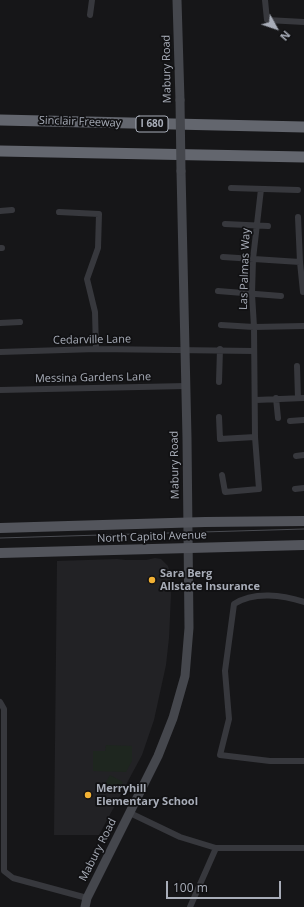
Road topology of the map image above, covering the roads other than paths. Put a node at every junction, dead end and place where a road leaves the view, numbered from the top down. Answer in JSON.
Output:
{"nodes":[{"id":1,"x":92,"y":0,"type":"edge"},
{"id":2,"x":177,"y":0,"type":"edge"},
{"id":3,"x":265,"y":0,"type":"edge"},
{"id":4,"x":90,"y":15,"type":"dead end"},
{"id":5,"x":304,"y":22,"type":"edge"},
{"id":6,"x":0,"y":120,"type":"edge"},
{"id":7,"x":304,"y":128,"type":"edge"},
{"id":8,"x":0,"y":151,"type":"edge"},
{"id":9,"x":304,"y":157,"type":"edge"},
{"id":10,"x":231,"y":188,"type":"dead end"},
{"id":11,"x":261,"y":189,"type":"junction"},
{"id":12,"x":298,"y":190,"type":"dead end"},
{"id":13,"x":12,"y":210,"type":"dead end"},
{"id":14,"x":0,"y":211,"type":"edge"},
{"id":15,"x":59,"y":212,"type":"dead end"},
{"id":16,"x":298,"y":218,"type":"dead end"},
{"id":17,"x":226,"y":224,"type":"dead end"},
{"id":18,"x":257,"y":225,"type":"junction"},
{"id":19,"x":268,"y":226,"type":"dead end"},
{"id":20,"x":223,"y":257,"type":"dead end"},
{"id":21,"x":253,"y":259,"type":"junction"},
{"id":22,"x":300,"y":262,"type":"junction"},
{"id":23,"x":218,"y":291,"type":"dead end"},
{"id":24,"x":303,"y":292,"type":"edge"},
{"id":25,"x":252,"y":294,"type":"junction"},
{"id":26,"x":281,"y":296,"type":"dead end"},
{"id":27,"x":20,"y":322,"type":"dead end"},
{"id":28,"x":0,"y":323,"type":"edge"},
{"id":29,"x":221,"y":325,"type":"dead end"},
{"id":30,"x":304,"y":326,"type":"edge"},
{"id":31,"x":254,"y":327,"type":"junction"},
{"id":32,"x":96,"y":349,"type":"junction"},
{"id":33,"x":185,"y":349,"type":"junction"},
{"id":34,"x":220,"y":350,"type":"junction"},
{"id":35,"x":254,"y":351,"type":"junction"},
{"id":36,"x":0,"y":352,"type":"edge"},
{"id":37,"x":297,"y":366,"type":"dead end"},
{"id":38,"x":219,"y":382,"type":"dead end"},
{"id":39,"x":186,"y":386,"type":"junction"},
{"id":40,"x":0,"y":390,"type":"edge"},
{"id":41,"x":276,"y":398,"type":"junction"},
{"id":42,"x":301,"y":398,"type":"edge"},
{"id":43,"x":256,"y":400,"type":"junction"},
{"id":44,"x":220,"y":417,"type":"dead end"},
{"id":45,"x":278,"y":418,"type":"dead end"},
{"id":46,"x":304,"y":420,"type":"edge"},
{"id":47,"x":290,"y":421,"type":"dead end"},
{"id":48,"x":255,"y":437,"type":"junction"},
{"id":49,"x":304,"y":455,"type":"edge"},
{"id":50,"x":296,"y":456,"type":"dead end"},
{"id":51,"x":222,"y":475,"type":"dead end"},
{"id":52,"x":304,"y":488,"type":"edge"},
{"id":53,"x":296,"y":489,"type":"dead end"},
{"id":54,"x":304,"y":521,"type":"edge"},
{"id":55,"x":188,"y":523,"type":"junction"},
{"id":56,"x":0,"y":528,"type":"edge"},
{"id":57,"x":304,"y":545,"type":"edge"},
{"id":58,"x":188,"y":548,"type":"junction"},
{"id":59,"x":0,"y":553,"type":"edge"},
{"id":60,"x":304,"y":602,"type":"edge"},
{"id":61,"x":0,"y":702,"type":"edge"},
{"id":62,"x":304,"y":761,"type":"edge"},
{"id":63,"x":130,"y":813,"type":"junction"},
{"id":64,"x":216,"y":848,"type":"junction"},
{"id":65,"x":304,"y":848,"type":"edge"},
{"id":66,"x":88,"y":898,"type":"junction"},
{"id":67,"x":85,"y":907,"type":"edge"},
{"id":68,"x":190,"y":907,"type":"edge"}],
"edges":[{"from":1,"to":4,"type":"street"},
{"from":2,"to":33,"type":"main road","name":"Mabury Road","bridge":true},
{"from":3,"to":5,"type":"street"},
{"from":6,"to":7,"type":"highway","name":"Sinclair Freeway","number":"I 680"},
{"from":8,"to":9,"type":"highway"},
{"from":10,"to":11,"type":"street"},
{"from":11,"to":12,"type":"street"},
{"from":11,"to":18,"type":"street","name":"Las Palmas Way"},
{"from":13,"to":14,"type":"street"},
{"from":15,"to":32,"type":"street"},
{"from":16,"to":22,"type":"street"},
{"from":17,"to":18,"type":"street"},
{"from":18,"to":19,"type":"street"},
{"from":18,"to":21,"type":"street","name":"Las Palmas Way"},
{"from":20,"to":21,"type":"street"},
{"from":21,"to":22,"type":"street"},
{"from":21,"to":25,"type":"street","name":"Las Palmas Way"},
{"from":22,"to":24,"type":"street"},
{"from":23,"to":25,"type":"street"},
{"from":25,"to":26,"type":"street"},
{"from":25,"to":31,"type":"street","name":"Las Palmas Way"},
{"from":27,"to":28,"type":"street"},
{"from":29,"to":31,"type":"street"},
{"from":30,"to":31,"type":"street"},
{"from":31,"to":35,"type":"street","name":"Las Palmas Way"},
{"from":32,"to":33,"type":"street","name":"Cedarville Lane"},
{"from":32,"to":36,"type":"street","name":"Cedarville Lane"},
{"from":33,"to":34,"type":"street"},
{"from":33,"to":39,"type":"main road","name":"Mabury Road"},
{"from":34,"to":35,"type":"street"},
{"from":34,"to":38,"type":"street"},
{"from":35,"to":43,"type":"street","name":"Las Palmas Way"},
{"from":37,"to":42,"type":"street"},
{"from":39,"to":40,"type":"street","name":"Messina Gardens Lane"},
{"from":39,"to":55,"type":"main road","name":"Mabury Road"},
{"from":41,"to":42,"type":"street"},
{"from":41,"to":43,"type":"street"},
{"from":41,"to":45,"type":"street"},
{"from":43,"to":48,"type":"street","name":"Las Palmas Way"},
{"from":44,"to":48,"type":"street"},
{"from":46,"to":47,"type":"street"},
{"from":48,"to":51,"type":"street","name":"Las Palmas Way"},
{"from":49,"to":50,"type":"street"},
{"from":52,"to":53,"type":"street"},
{"from":54,"to":55,"type":"main road","name":"North Capitol Avenue"},
{"from":55,"to":56,"type":"main road","name":"North Capitol Avenue"},
{"from":55,"to":58,"type":"main road","name":"Mabury Road"},
{"from":57,"to":58,"type":"main road","name":"North Capitol Avenue"},
{"from":58,"to":59,"type":"main road","name":"North Capitol Avenue"},
{"from":58,"to":63,"type":"main road","name":"Mabury Road"},
{"from":60,"to":62,"type":"street"},
{"from":61,"to":66,"type":"street"},
{"from":63,"to":64,"type":"street"},
{"from":63,"to":66,"type":"main road","name":"Mabury Road"},
{"from":64,"to":65,"type":"street"},
{"from":64,"to":68,"type":"street"},
{"from":66,"to":67,"type":"main road","name":"Mabury Road"}]}
